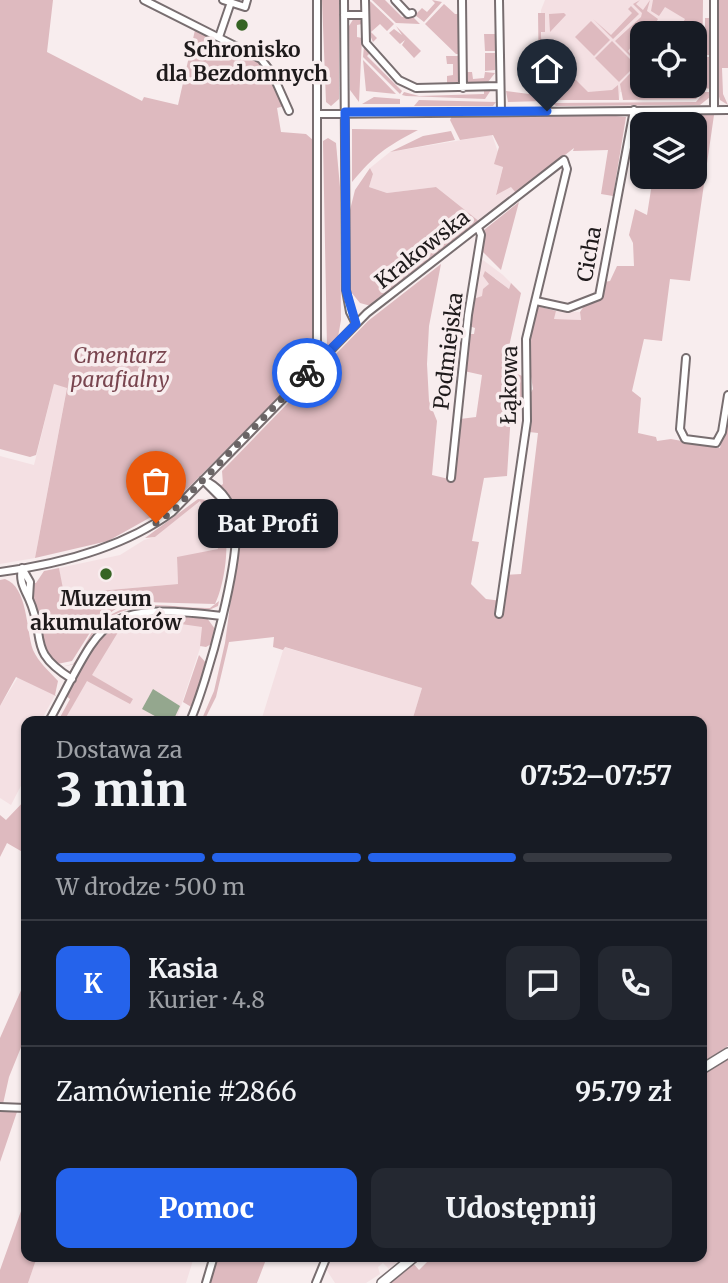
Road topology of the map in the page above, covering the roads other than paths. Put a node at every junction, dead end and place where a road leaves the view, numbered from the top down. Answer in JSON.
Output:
{"nodes":[{"id":1,"x":144,"y":0,"type":"edge"},
{"id":2,"x":223,"y":0,"type":"edge"},
{"id":3,"x":247,"y":0,"type":"edge"},
{"id":4,"x":317,"y":0,"type":"edge"},
{"id":5,"x":344,"y":0,"type":"edge"},
{"id":6,"x":365,"y":0,"type":"edge"},
{"id":7,"x":395,"y":0,"type":"edge"},
{"id":8,"x":462,"y":0,"type":"edge"},
{"id":9,"x":499,"y":0,"type":"edge"},
{"id":10,"x":714,"y":0,"type":"edge"},
{"id":11,"x":231,"y":2,"type":"junction"},
{"id":12,"x":412,"y":13,"type":"dead end"},
{"id":13,"x":344,"y":15,"type":"junction"},
{"id":14,"x":365,"y":15,"type":"junction"},
{"id":15,"x":219,"y":37,"type":"junction"},
{"id":16,"x":500,"y":86,"type":"junction"},
{"id":17,"x":463,"y":88,"type":"junction"},
{"id":18,"x":634,"y":110,"type":"junction"},
{"id":19,"x":714,"y":110,"type":"junction"},
{"id":20,"x":728,"y":110,"type":"edge"},
{"id":21,"x":289,"y":111,"type":"dead end"},
{"id":22,"x":501,"y":111,"type":"junction"},
{"id":23,"x":345,"y":112,"type":"junction"},
{"id":24,"x":318,"y":114,"type":"junction"},
{"id":25,"x":564,"y":160,"type":"joint"},
{"id":26,"x":478,"y":228,"type":"junction"},
{"id":27,"x":536,"y":301,"type":"junction"},
{"id":28,"x":356,"y":324,"type":"junction"},
{"id":29,"x":686,"y":358,"type":"dead end"},
{"id":30,"x":317,"y":363,"type":"junction"},
{"id":31,"x":728,"y":395,"type":"edge"},
{"id":32,"x":451,"y":478,"type":"dead end"},
{"id":33,"x":204,"y":480,"type":"junction"},
{"id":34,"x":22,"y":568,"type":"junction"},
{"id":35,"x":0,"y":572,"type":"edge"},
{"id":36,"x":499,"y":614,"type":"dead end"},
{"id":37,"x":222,"y":616,"type":"junction"},
{"id":38,"x":72,"y":678,"type":"junction"},
{"id":39,"x":52,"y":716,"type":"edge"},
{"id":40,"x":192,"y":716,"type":"edge"},
{"id":41,"x":728,"y":1053,"type":"edge"},
{"id":42,"x":707,"y":1066,"type":"edge"},
{"id":43,"x":0,"y":1107,"type":"edge"},
{"id":44,"x":21,"y":1108,"type":"edge"},
{"id":45,"x":212,"y":1262,"type":"edge"},
{"id":46,"x":325,"y":1262,"type":"edge"},
{"id":47,"x":408,"y":1262,"type":"edge"},
{"id":48,"x":206,"y":1283,"type":"edge"},
{"id":49,"x":316,"y":1283,"type":"edge"},
{"id":50,"x":382,"y":1283,"type":"edge"}],
"edges":[{"from":1,"to":15,"type":"street"},
{"from":2,"to":11,"type":"street"},
{"from":3,"to":11,"type":"street"},
{"from":4,"to":24,"type":"street"},
{"from":5,"to":13,"type":"street"},
{"from":6,"to":14,"type":"street"},
{"from":7,"to":12,"type":"street"},
{"from":8,"to":17,"type":"street"},
{"from":9,"to":16,"type":"street"},
{"from":10,"to":19,"type":"street"},
{"from":11,"to":15,"type":"street"},
{"from":13,"to":14,"type":"street"},
{"from":13,"to":23,"type":"street"},
{"from":14,"to":17,"type":"street"},
{"from":15,"to":21,"type":"street"},
{"from":16,"to":17,"type":"street"},
{"from":16,"to":22,"type":"street"},
{"from":18,"to":19,"type":"street"},
{"from":18,"to":22,"type":"street"},
{"from":18,"to":27,"type":"street","name":"Cicha"},
{"from":19,"to":20,"type":"street"},
{"from":22,"to":23,"type":"street"},
{"from":23,"to":24,"type":"street"},
{"from":23,"to":28,"type":"street"},
{"from":24,"to":30,"type":"street"},
{"from":25,"to":26,"type":"street","name":"Krakowska"},
{"from":25,"to":27,"type":"street","name":"Łąkowa"},
{"from":26,"to":28,"type":"street","name":"Krakowska"},
{"from":26,"to":32,"type":"street","name":"Podmiejska"},
{"from":27,"to":36,"type":"street","name":"Łąkowa"},
{"from":28,"to":30,"type":"street","name":"Krakowska"},
{"from":29,"to":31,"type":"street"},
{"from":30,"to":33,"type":"street","name":"Krakowska"},
{"from":33,"to":34,"type":"street","name":"Krakowska"},
{"from":33,"to":37,"type":"street"},
{"from":34,"to":35,"type":"street","name":"Krakowska"},
{"from":34,"to":38,"type":"street"},
{"from":37,"to":38,"type":"street"},
{"from":37,"to":40,"type":"street"},
{"from":38,"to":39,"type":"street"},
{"from":41,"to":42,"type":"street"},
{"from":43,"to":44,"type":"street"},
{"from":45,"to":48,"type":"street"},
{"from":46,"to":49,"type":"street"},
{"from":47,"to":50,"type":"street"}]}
